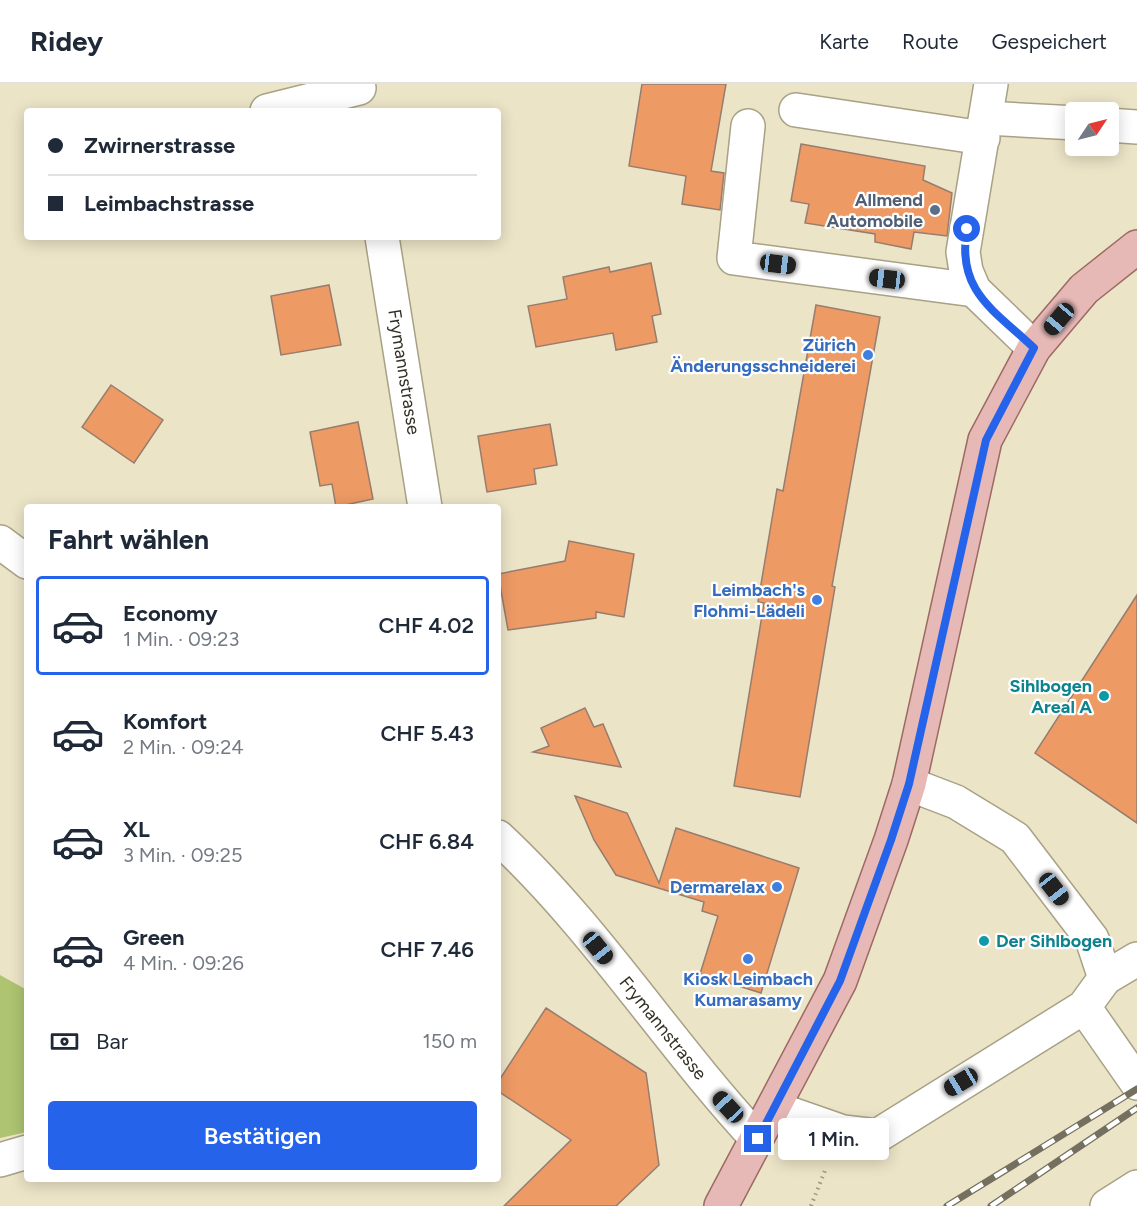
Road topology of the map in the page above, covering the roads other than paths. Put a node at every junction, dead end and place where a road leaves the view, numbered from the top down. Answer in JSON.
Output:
{"nodes":[{"id":1,"x":992,"y":84,"type":"edge"},
{"id":2,"x":360,"y":94,"type":"edge"},
{"id":3,"x":283,"y":108,"type":"edge"},
{"id":4,"x":796,"y":110,"type":"dead end"},
{"id":5,"x":1065,"y":124,"type":"edge"},
{"id":6,"x":748,"y":126,"type":"dead end"},
{"id":7,"x":1119,"y":126,"type":"edge"},
{"id":8,"x":1137,"y":127,"type":"edge"},
{"id":9,"x":984,"y":128,"type":"junction"},
{"id":10,"x":382,"y":240,"type":"edge"},
{"id":11,"x":1137,"y":247,"type":"edge"},
{"id":12,"x":974,"y":290,"type":"junction"},
{"id":13,"x":1034,"y":348,"type":"junction"},
{"id":14,"x":425,"y":504,"type":"edge"},
{"id":15,"x":0,"y":542,"type":"edge"},
{"id":16,"x":24,"y":560,"type":"edge"},
{"id":17,"x":909,"y":784,"type":"junction"},
{"id":18,"x":501,"y":840,"type":"edge"},
{"id":19,"x":1137,"y":959,"type":"edge"},
{"id":20,"x":1105,"y":978,"type":"junction"},
{"id":21,"x":1084,"y":1007,"type":"junction"},
{"id":22,"x":1137,"y":1083,"type":"edge"},
{"id":23,"x":774,"y":1108,"type":"junction"},
{"id":24,"x":758,"y":1139,"type":"junction"},
{"id":25,"x":24,"y":1153,"type":"edge"},
{"id":26,"x":0,"y":1160,"type":"edge"},
{"id":27,"x":1137,"y":1187,"type":"edge"},
{"id":28,"x":721,"y":1206,"type":"edge"},
{"id":29,"x":1107,"y":1206,"type":"edge"}],
"edges":[{"from":1,"to":9,"type":"street"},
{"from":2,"to":3,"type":"street"},
{"from":4,"to":9,"type":"street"},
{"from":5,"to":9,"type":"street"},
{"from":6,"to":12,"type":"street"},
{"from":7,"to":8,"type":"street"},
{"from":9,"to":12,"type":"street"},
{"from":10,"to":14,"type":"street","name":"Frymannstrasse"},
{"from":11,"to":13,"type":"main road"},
{"from":12,"to":13,"type":"street"},
{"from":13,"to":17,"type":"main road"},
{"from":15,"to":16,"type":"street"},
{"from":17,"to":20,"type":"street"},
{"from":17,"to":23,"type":"main road"},
{"from":18,"to":24,"type":"street","name":"Frymannstrasse"},
{"from":19,"to":20,"type":"street"},
{"from":20,"to":21,"type":"street"},
{"from":21,"to":22,"type":"street"},
{"from":21,"to":23,"type":"street"},
{"from":23,"to":24,"type":"main road"},
{"from":24,"to":28,"type":"main road"},
{"from":25,"to":26,"type":"street"},
{"from":27,"to":29,"type":"street"}]}
